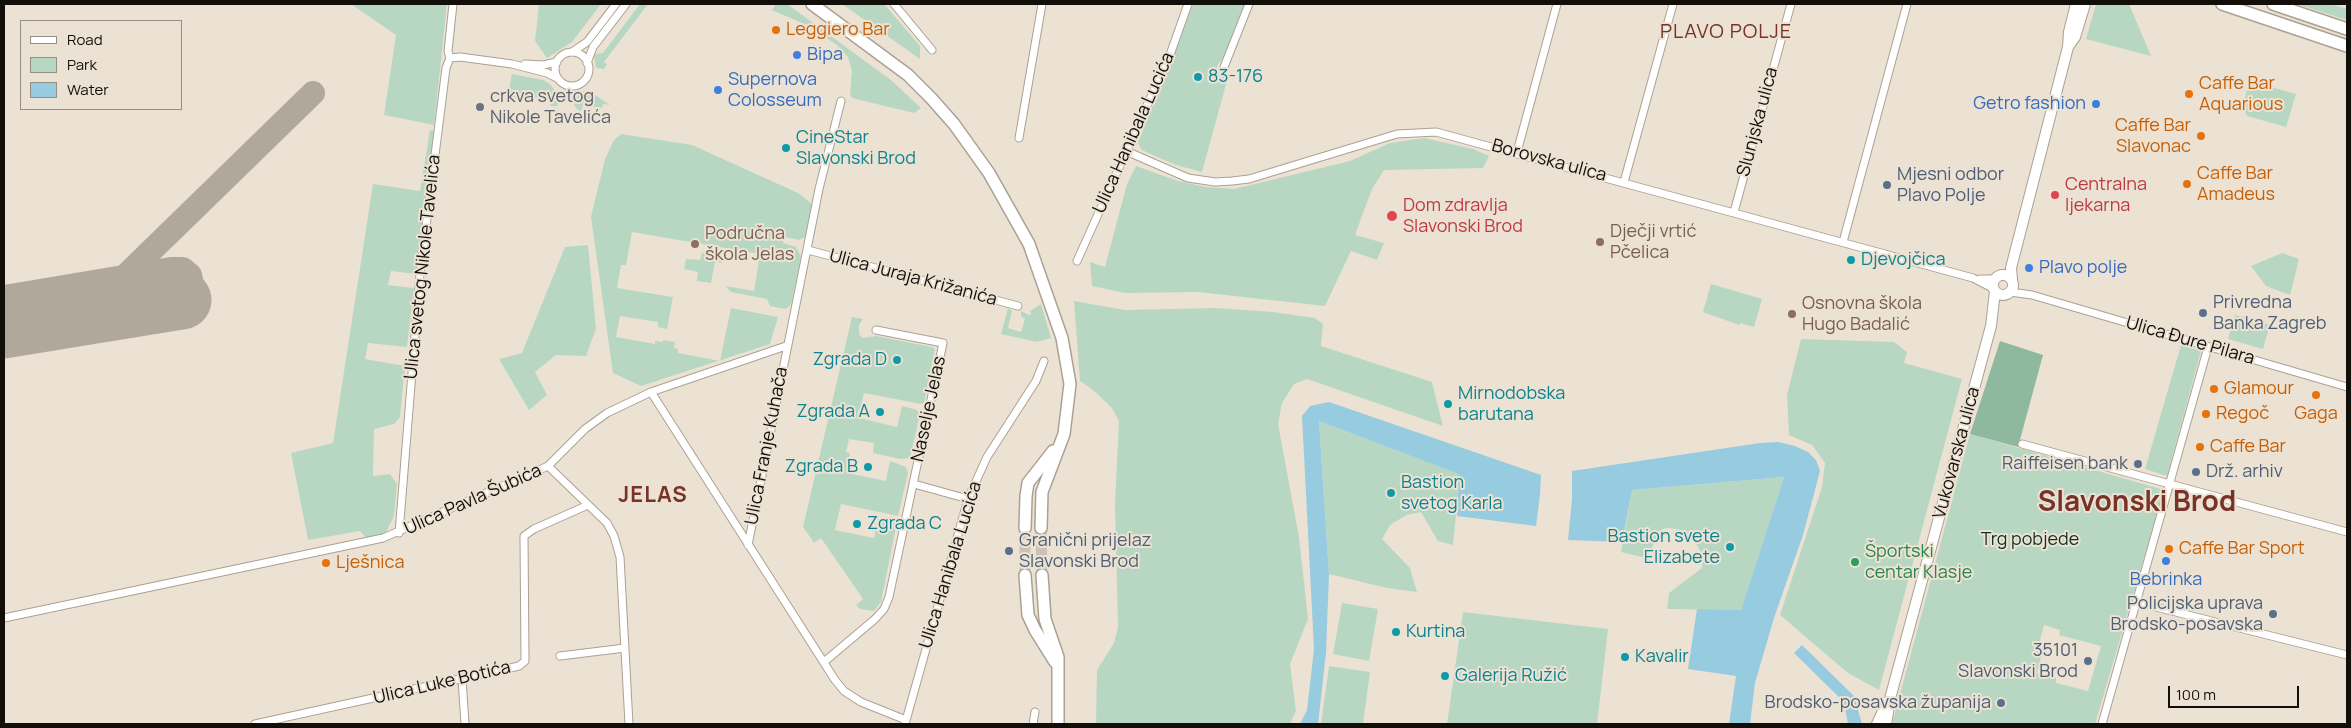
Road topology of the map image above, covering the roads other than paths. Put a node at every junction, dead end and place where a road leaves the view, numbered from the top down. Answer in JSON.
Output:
{"nodes":[{"id":1,"x":453,"y":4,"type":"edge"},
{"id":2,"x":616,"y":4,"type":"edge"},
{"id":3,"x":626,"y":4,"type":"edge"},
{"id":4,"x":812,"y":4,"type":"edge"},
{"id":5,"x":894,"y":4,"type":"edge"},
{"id":6,"x":1042,"y":4,"type":"edge"},
{"id":7,"x":1188,"y":4,"type":"edge"},
{"id":8,"x":1249,"y":4,"type":"edge"},
{"id":9,"x":1557,"y":4,"type":"edge"},
{"id":10,"x":1673,"y":4,"type":"edge"},
{"id":11,"x":1791,"y":4,"type":"edge"},
{"id":12,"x":1908,"y":4,"type":"edge"},
{"id":13,"x":2076,"y":4,"type":"edge"},
{"id":14,"x":2085,"y":4,"type":"edge"},
{"id":15,"x":2222,"y":4,"type":"edge"},
{"id":16,"x":2273,"y":4,"type":"edge"},
{"id":17,"x":2347,"y":29,"type":"edge"},
{"id":18,"x":2347,"y":46,"type":"edge"},
{"id":19,"x":2068,"y":47,"type":"junction"},
{"id":20,"x":932,"y":50,"type":"dead end"},
{"id":21,"x":572,"y":52,"type":"junction"},
{"id":22,"x":450,"y":58,"type":"junction"},
{"id":23,"x":556,"y":62,"type":"junction"},
{"id":24,"x":587,"y":63,"type":"junction"},
{"id":25,"x":512,"y":64,"type":"junction"},
{"id":26,"x":1224,"y":67,"type":"dead end"},
{"id":27,"x":557,"y":78,"type":"junction"},
{"id":28,"x":842,"y":101,"type":"dead end"},
{"id":29,"x":1019,"y":138,"type":"dead end"},
{"id":30,"x":1126,"y":151,"type":"junction"},
{"id":31,"x":1517,"y":152,"type":"junction"},
{"id":32,"x":1624,"y":182,"type":"junction"},
{"id":33,"x":1734,"y":212,"type":"junction"},
{"id":34,"x":2022,"y":220,"type":"junction"},
{"id":35,"x":1843,"y":242,"type":"junction"},
{"id":36,"x":808,"y":250,"type":"junction"},
{"id":37,"x":1077,"y":261,"type":"dead end"},
{"id":38,"x":1995,"y":284,"type":"junction"},
{"id":39,"x":2011,"y":287,"type":"junction"},
{"id":40,"x":1018,"y":306,"type":"dead end"},
{"id":41,"x":1991,"y":326,"type":"junction"},
{"id":42,"x":876,"y":330,"type":"dead end"},
{"id":43,"x":786,"y":346,"type":"junction"},
{"id":44,"x":2208,"y":347,"type":"junction"},
{"id":45,"x":1044,"y":361,"type":"dead end"},
{"id":46,"x":2347,"y":387,"type":"edge"},
{"id":47,"x":650,"y":392,"type":"junction"},
{"id":48,"x":1062,"y":439,"type":"junction"},
{"id":49,"x":2022,"y":444,"type":"dead end"},
{"id":50,"x":548,"y":466,"type":"junction"},
{"id":51,"x":914,"y":484,"type":"junction"},
{"id":52,"x":2169,"y":484,"type":"junction"},
{"id":53,"x":968,"y":499,"type":"junction"},
{"id":54,"x":588,"y":504,"type":"junction"},
{"id":55,"x":1025,"y":528,"type":"tunnel mouth"},
{"id":56,"x":1041,"y":528,"type":"tunnel mouth"},
{"id":57,"x":2347,"y":532,"type":"edge"},
{"id":58,"x":399,"y":533,"type":"junction"},
{"id":59,"x":748,"y":545,"type":"junction"},
{"id":60,"x":1026,"y":575,"type":"tunnel mouth"},
{"id":61,"x":1042,"y":575,"type":"tunnel mouth"},
{"id":62,"x":2136,"y":602,"type":"junction"},
{"id":63,"x":4,"y":618,"type":"edge"},
{"id":64,"x":625,"y":648,"type":"junction"},
{"id":65,"x":2347,"y":655,"type":"edge"},
{"id":66,"x":560,"y":656,"type":"dead end"},
{"id":67,"x":824,"y":662,"type":"junction"},
{"id":68,"x":1058,"y":674,"type":"junction"},
{"id":69,"x":462,"y":679,"type":"junction"},
{"id":70,"x":1891,"y":695,"type":"junction"},
{"id":71,"x":1035,"y":712,"type":"dead end"},
{"id":72,"x":906,"y":722,"type":"edge"},
{"id":73,"x":255,"y":724,"type":"edge"},
{"id":74,"x":465,"y":724,"type":"edge"},
{"id":75,"x":630,"y":724,"type":"edge"},
{"id":76,"x":1033,"y":724,"type":"edge"},
{"id":77,"x":1058,"y":724,"type":"edge"},
{"id":78,"x":1877,"y":724,"type":"edge"},
{"id":79,"x":1886,"y":724,"type":"edge"},
{"id":80,"x":2102,"y":724,"type":"edge"}],
"edges":[{"from":1,"to":22,"type":"street","name":"Ulica svetog Nikole Tavelića"},
{"from":2,"to":21,"type":"street"},
{"from":3,"to":24,"type":"street"},
{"from":4,"to":48,"type":"main road"},
{"from":5,"to":20,"type":"street"},
{"from":6,"to":29,"type":"street"},
{"from":7,"to":30,"type":"street","name":"Ulica Hanibala Lucića"},
{"from":8,"to":26,"type":"street"},
{"from":9,"to":31,"type":"street"},
{"from":10,"to":32,"type":"street"},
{"from":11,"to":33,"type":"street","name":"Slunjska ulica"},
{"from":12,"to":35,"type":"street"},
{"from":13,"to":19,"type":"main road","name":"Vukovarska ulica"},
{"from":14,"to":19,"type":"main road","name":"Vukovarska ulica"},
{"from":15,"to":18,"type":"main road"},
{"from":16,"to":17,"type":"main road"},
{"from":19,"to":34,"type":"main road","name":"Vukovarska ulica"},
{"from":21,"to":23,"type":"street"},
{"from":21,"to":24,"type":"street"},
{"from":22,"to":25,"type":"street"},
{"from":22,"to":58,"type":"street","name":"Ulica svetog Nikole Tavelića"},
{"from":23,"to":25,"type":"street"},
{"from":23,"to":27,"type":"street"},
{"from":24,"to":27,"type":"street"},
{"from":25,"to":27,"type":"street"},
{"from":28,"to":36,"type":"street","name":"Ulica Franje Kuhača"},
{"from":30,"to":31,"type":"street","name":"Borovska ulica"},
{"from":30,"to":37,"type":"street","name":"Ulica Hanibala Lucića"},
{"from":31,"to":32,"type":"street","name":"Borovska ulica"},
{"from":32,"to":33,"type":"street","name":"Borovska ulica"},
{"from":33,"to":35,"type":"street","name":"Borovska ulica"},
{"from":34,"to":38,"type":"main road","name":"Vukovarska ulica"},
{"from":34,"to":39,"type":"main road","name":"Vukovarska ulica"},
{"from":35,"to":38,"type":"street","name":"Borovska ulica"},
{"from":36,"to":40,"type":"street","name":"Ulica Juraja Križanića"},
{"from":36,"to":43,"type":"street","name":"Ulica Franje Kuhača"},
{"from":38,"to":39,"type":"main road"},
{"from":38,"to":39,"type":"main road"},
{"from":38,"to":41,"type":"main road","name":"Vukovarska ulica"},
{"from":39,"to":41,"type":"main road","name":"Vukovarska ulica"},
{"from":39,"to":44,"type":"street","name":"Ulica Đure Pilara"},
{"from":41,"to":70,"type":"main road","name":"Vukovarska ulica"},
{"from":42,"to":51,"type":"street","name":"Naselje Jelas"},
{"from":43,"to":47,"type":"street","name":"Ulica Franje Kuhača"},
{"from":43,"to":59,"type":"street","name":"Ulica Franje Kuhača"},
{"from":44,"to":46,"type":"street","name":"Ulica Đure Pilara"},
{"from":44,"to":52,"type":"street"},
{"from":45,"to":53,"type":"street","name":"Ulica Hanibala Lucića"},
{"from":47,"to":50,"type":"street","name":"Ulica Pavla Šubića"},
{"from":47,"to":59,"type":"street"},
{"from":48,"to":55,"type":"main road"},
{"from":48,"to":56,"type":"main road"},
{"from":49,"to":52,"type":"street"},
{"from":50,"to":54,"type":"street"},
{"from":50,"to":58,"type":"street","name":"Ulica Pavla Šubića"},
{"from":51,"to":53,"type":"street","name":"Naselje Jelas"},
{"from":51,"to":67,"type":"street","name":"Naselje Jelas"},
{"from":52,"to":57,"type":"street"},
{"from":52,"to":62,"type":"street"},
{"from":53,"to":72,"type":"street","name":"Ulica Hanibala Lucića"},
{"from":54,"to":64,"type":"street"},
{"from":54,"to":69,"type":"street","name":"Ulica Luke Botića"},
{"from":58,"to":63,"type":"street","name":"Ulica Pavla Šubića"},
{"from":59,"to":67,"type":"street"},
{"from":60,"to":68,"type":"main road"},
{"from":61,"to":68,"type":"main road"},
{"from":62,"to":65,"type":"street"},
{"from":62,"to":80,"type":"street"},
{"from":64,"to":66,"type":"street"},
{"from":64,"to":75,"type":"street"},
{"from":67,"to":72,"type":"street"},
{"from":68,"to":77,"type":"main road"},
{"from":69,"to":73,"type":"street","name":"Ulica Luke Botića"},
{"from":69,"to":74,"type":"street"},
{"from":70,"to":78,"type":"main road","name":"Vukovarska ulica"},
{"from":70,"to":79,"type":"main road","name":"Vukovarska ulica"},
{"from":71,"to":76,"type":"street"}]}
